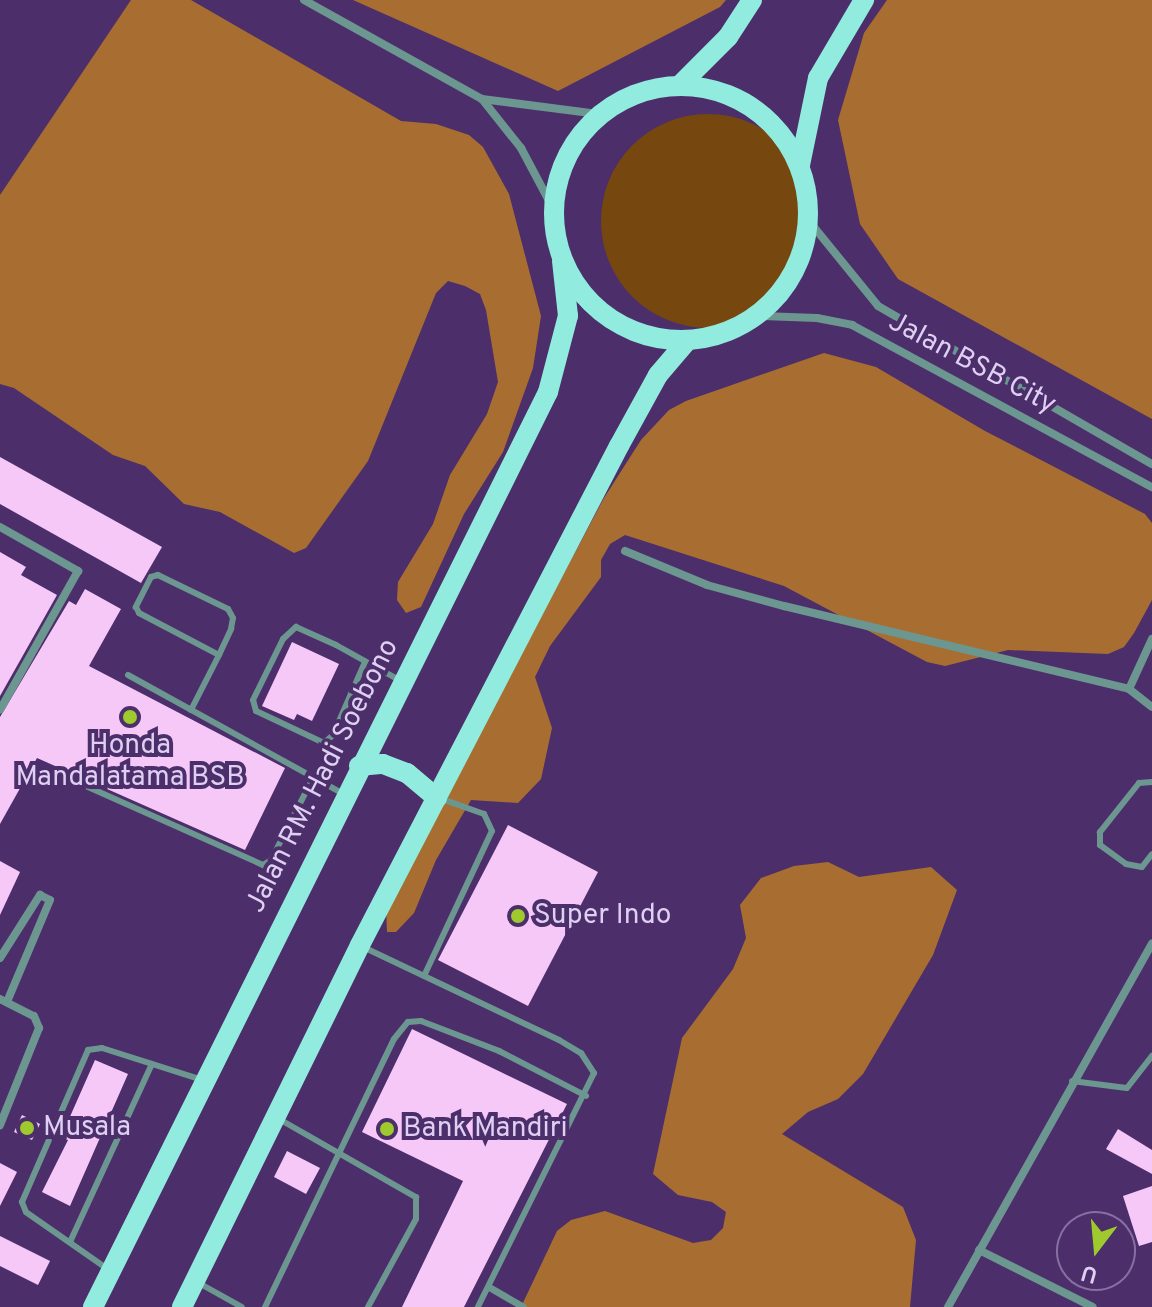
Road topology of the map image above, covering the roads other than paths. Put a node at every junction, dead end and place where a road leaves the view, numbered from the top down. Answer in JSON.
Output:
{"nodes":[{"id":1,"x":304,"y":0,"type":"edge"},
{"id":2,"x":752,"y":0,"type":"edge"},
{"id":3,"x":864,"y":0,"type":"edge"},
{"id":4,"x":680,"y":85,"type":"junction"},
{"id":5,"x":482,"y":99,"type":"junction"},
{"id":6,"x":598,"y":114,"type":"junction"},
{"id":7,"x":800,"y":165,"type":"junction"},
{"id":8,"x":555,"y":212,"type":"junction"},
{"id":9,"x":809,"y":221,"type":"junction"},
{"id":10,"x":562,"y":261,"type":"junction"},
{"id":11,"x":760,"y":316,"type":"junction"},
{"id":12,"x":687,"y":341,"type":"junction"},
{"id":13,"x":1152,"y":464,"type":"edge"},
{"id":14,"x":1152,"y":487,"type":"edge"},
{"id":15,"x":0,"y":527,"type":"edge"},
{"id":16,"x":625,"y":551,"type":"dead end"},
{"id":17,"x":1152,"y":639,"type":"edge"},
{"id":18,"x":219,"y":655,"type":"junction"},
{"id":19,"x":365,"y":662,"type":"junction"},
{"id":20,"x":128,"y":675,"type":"dead end"},
{"id":21,"x":403,"y":682,"type":"junction"},
{"id":22,"x":1129,"y":689,"type":"junction"},
{"id":23,"x":1152,"y":707,"type":"edge"},
{"id":24,"x":0,"y":710,"type":"edge"},
{"id":25,"x":191,"y":710,"type":"junction"},
{"id":26,"x":359,"y":766,"type":"junction"},
{"id":27,"x":61,"y":775,"type":"dead end"},
{"id":28,"x":313,"y":778,"type":"junction"},
{"id":29,"x":1152,"y":782,"type":"edge"},
{"id":30,"x":344,"y":794,"type":"junction"},
{"id":31,"x":437,"y":798,"type":"junction"},
{"id":32,"x":1152,"y":854,"type":"edge"},
{"id":33,"x":1152,"y":943,"type":"edge"},
{"id":34,"x":360,"y":945,"type":"junction"},
{"id":35,"x":0,"y":958,"type":"edge"},
{"id":36,"x":424,"y":976,"type":"junction"},
{"id":37,"x":3,"y":1000,"type":"edge"},
{"id":38,"x":1152,"y":1056,"type":"edge"},
{"id":39,"x":152,"y":1064,"type":"junction"},
{"id":40,"x":202,"y":1080,"type":"junction"},
{"id":41,"x":1072,"y":1081,"type":"junction"},
{"id":42,"x":586,"y":1096,"type":"junction"},
{"id":43,"x":275,"y":1117,"type":"junction"},
{"id":44,"x":0,"y":1123,"type":"edge"},
{"id":45,"x":342,"y":1152,"type":"junction"},
{"id":46,"x":70,"y":1242,"type":"junction"},
{"id":47,"x":979,"y":1250,"type":"junction"},
{"id":48,"x":109,"y":1270,"type":"junction"},
{"id":49,"x":196,"y":1281,"type":"junction"},
{"id":50,"x":489,"y":1287,"type":"junction"},
{"id":51,"x":93,"y":1307,"type":"edge"},
{"id":52,"x":182,"y":1307,"type":"edge"},
{"id":53,"x":242,"y":1307,"type":"edge"},
{"id":54,"x":265,"y":1307,"type":"edge"},
{"id":55,"x":368,"y":1307,"type":"edge"},
{"id":56,"x":478,"y":1307,"type":"edge"},
{"id":57,"x":523,"y":1307,"type":"edge"},
{"id":58,"x":948,"y":1307,"type":"edge"},
{"id":59,"x":1093,"y":1307,"type":"edge"}],
"edges":[{"from":1,"to":5,"type":"street"},
{"from":2,"to":4,"type":"main road"},
{"from":3,"to":7,"type":"main road","name":"Jalan RM. Hadi Soebono"},
{"from":4,"to":6,"type":"main road","name":"Jalan RM. Hadi Soebono"},
{"from":4,"to":7,"type":"main road","name":"Jalan RM. Hadi Soebono"},
{"from":5,"to":6,"type":"street"},
{"from":5,"to":8,"type":"street"},
{"from":6,"to":8,"type":"main road","name":"Jalan RM. Hadi Soebono"},
{"from":7,"to":9,"type":"main road","name":"Jalan RM. Hadi Soebono"},
{"from":8,"to":10,"type":"main road","name":"Jalan RM. Hadi Soebono"},
{"from":9,"to":11,"type":"main road","name":"Jalan RM. Hadi Soebono"},
{"from":9,"to":13,"type":"street","name":"Jalan BSB City"},
{"from":10,"to":12,"type":"main road","name":"Jalan RM. Hadi Soebono"},
{"from":10,"to":21,"type":"main road","name":"Jalan RM. Hadi Soebono"},
{"from":11,"to":12,"type":"main road","name":"Jalan RM. Hadi Soebono"},
{"from":11,"to":14,"type":"street","name":"Jalan BSB City"},
{"from":12,"to":31,"type":"main road"},
{"from":15,"to":24,"type":"street"},
{"from":16,"to":22,"type":"street"},
{"from":17,"to":22,"type":"street"},
{"from":18,"to":18,"type":"lane"},
{"from":18,"to":25,"type":"lane"},
{"from":19,"to":19,"type":"lane"},
{"from":19,"to":21,"type":"lane"},
{"from":20,"to":25,"type":"lane"},
{"from":21,"to":26,"type":"main road","name":"Jalan RM. Hadi Soebono"},
{"from":22,"to":23,"type":"street"},
{"from":25,"to":28,"type":"lane"},
{"from":26,"to":30,"type":"main road","name":"Jalan RM. Hadi Soebono"},
{"from":26,"to":31,"type":"main road"},
{"from":27,"to":28,"type":"lane"},
{"from":28,"to":30,"type":"lane"},
{"from":29,"to":32,"type":"lane"},
{"from":30,"to":40,"type":"main road","name":"Jalan RM. Hadi Soebono"},
{"from":31,"to":34,"type":"main road"},
{"from":31,"to":36,"type":"lane"},
{"from":33,"to":41,"type":"street"},
{"from":34,"to":36,"type":"lane"},
{"from":34,"to":43,"type":"main road"},
{"from":35,"to":37,"type":"street"},
{"from":36,"to":42,"type":"lane"},
{"from":37,"to":44,"type":"street"},
{"from":38,"to":41,"type":"lane"},
{"from":39,"to":40,"type":"lane"},
{"from":39,"to":46,"type":"lane"},
{"from":39,"to":46,"type":"lane"},
{"from":40,"to":48,"type":"main road","name":"Jalan RM. Hadi Soebono"},
{"from":41,"to":47,"type":"street"},
{"from":42,"to":45,"type":"lane"},
{"from":42,"to":50,"type":"lane"},
{"from":43,"to":45,"type":"lane"},
{"from":43,"to":49,"type":"main road"},
{"from":45,"to":54,"type":"lane"},
{"from":45,"to":55,"type":"lane"},
{"from":46,"to":48,"type":"lane"},
{"from":47,"to":58,"type":"street"},
{"from":47,"to":59,"type":"street"},
{"from":48,"to":51,"type":"main road","name":"Jalan RM. Hadi Soebono"},
{"from":49,"to":52,"type":"main road"},
{"from":49,"to":53,"type":"lane"},
{"from":50,"to":56,"type":"lane"},
{"from":50,"to":57,"type":"street"}]}
